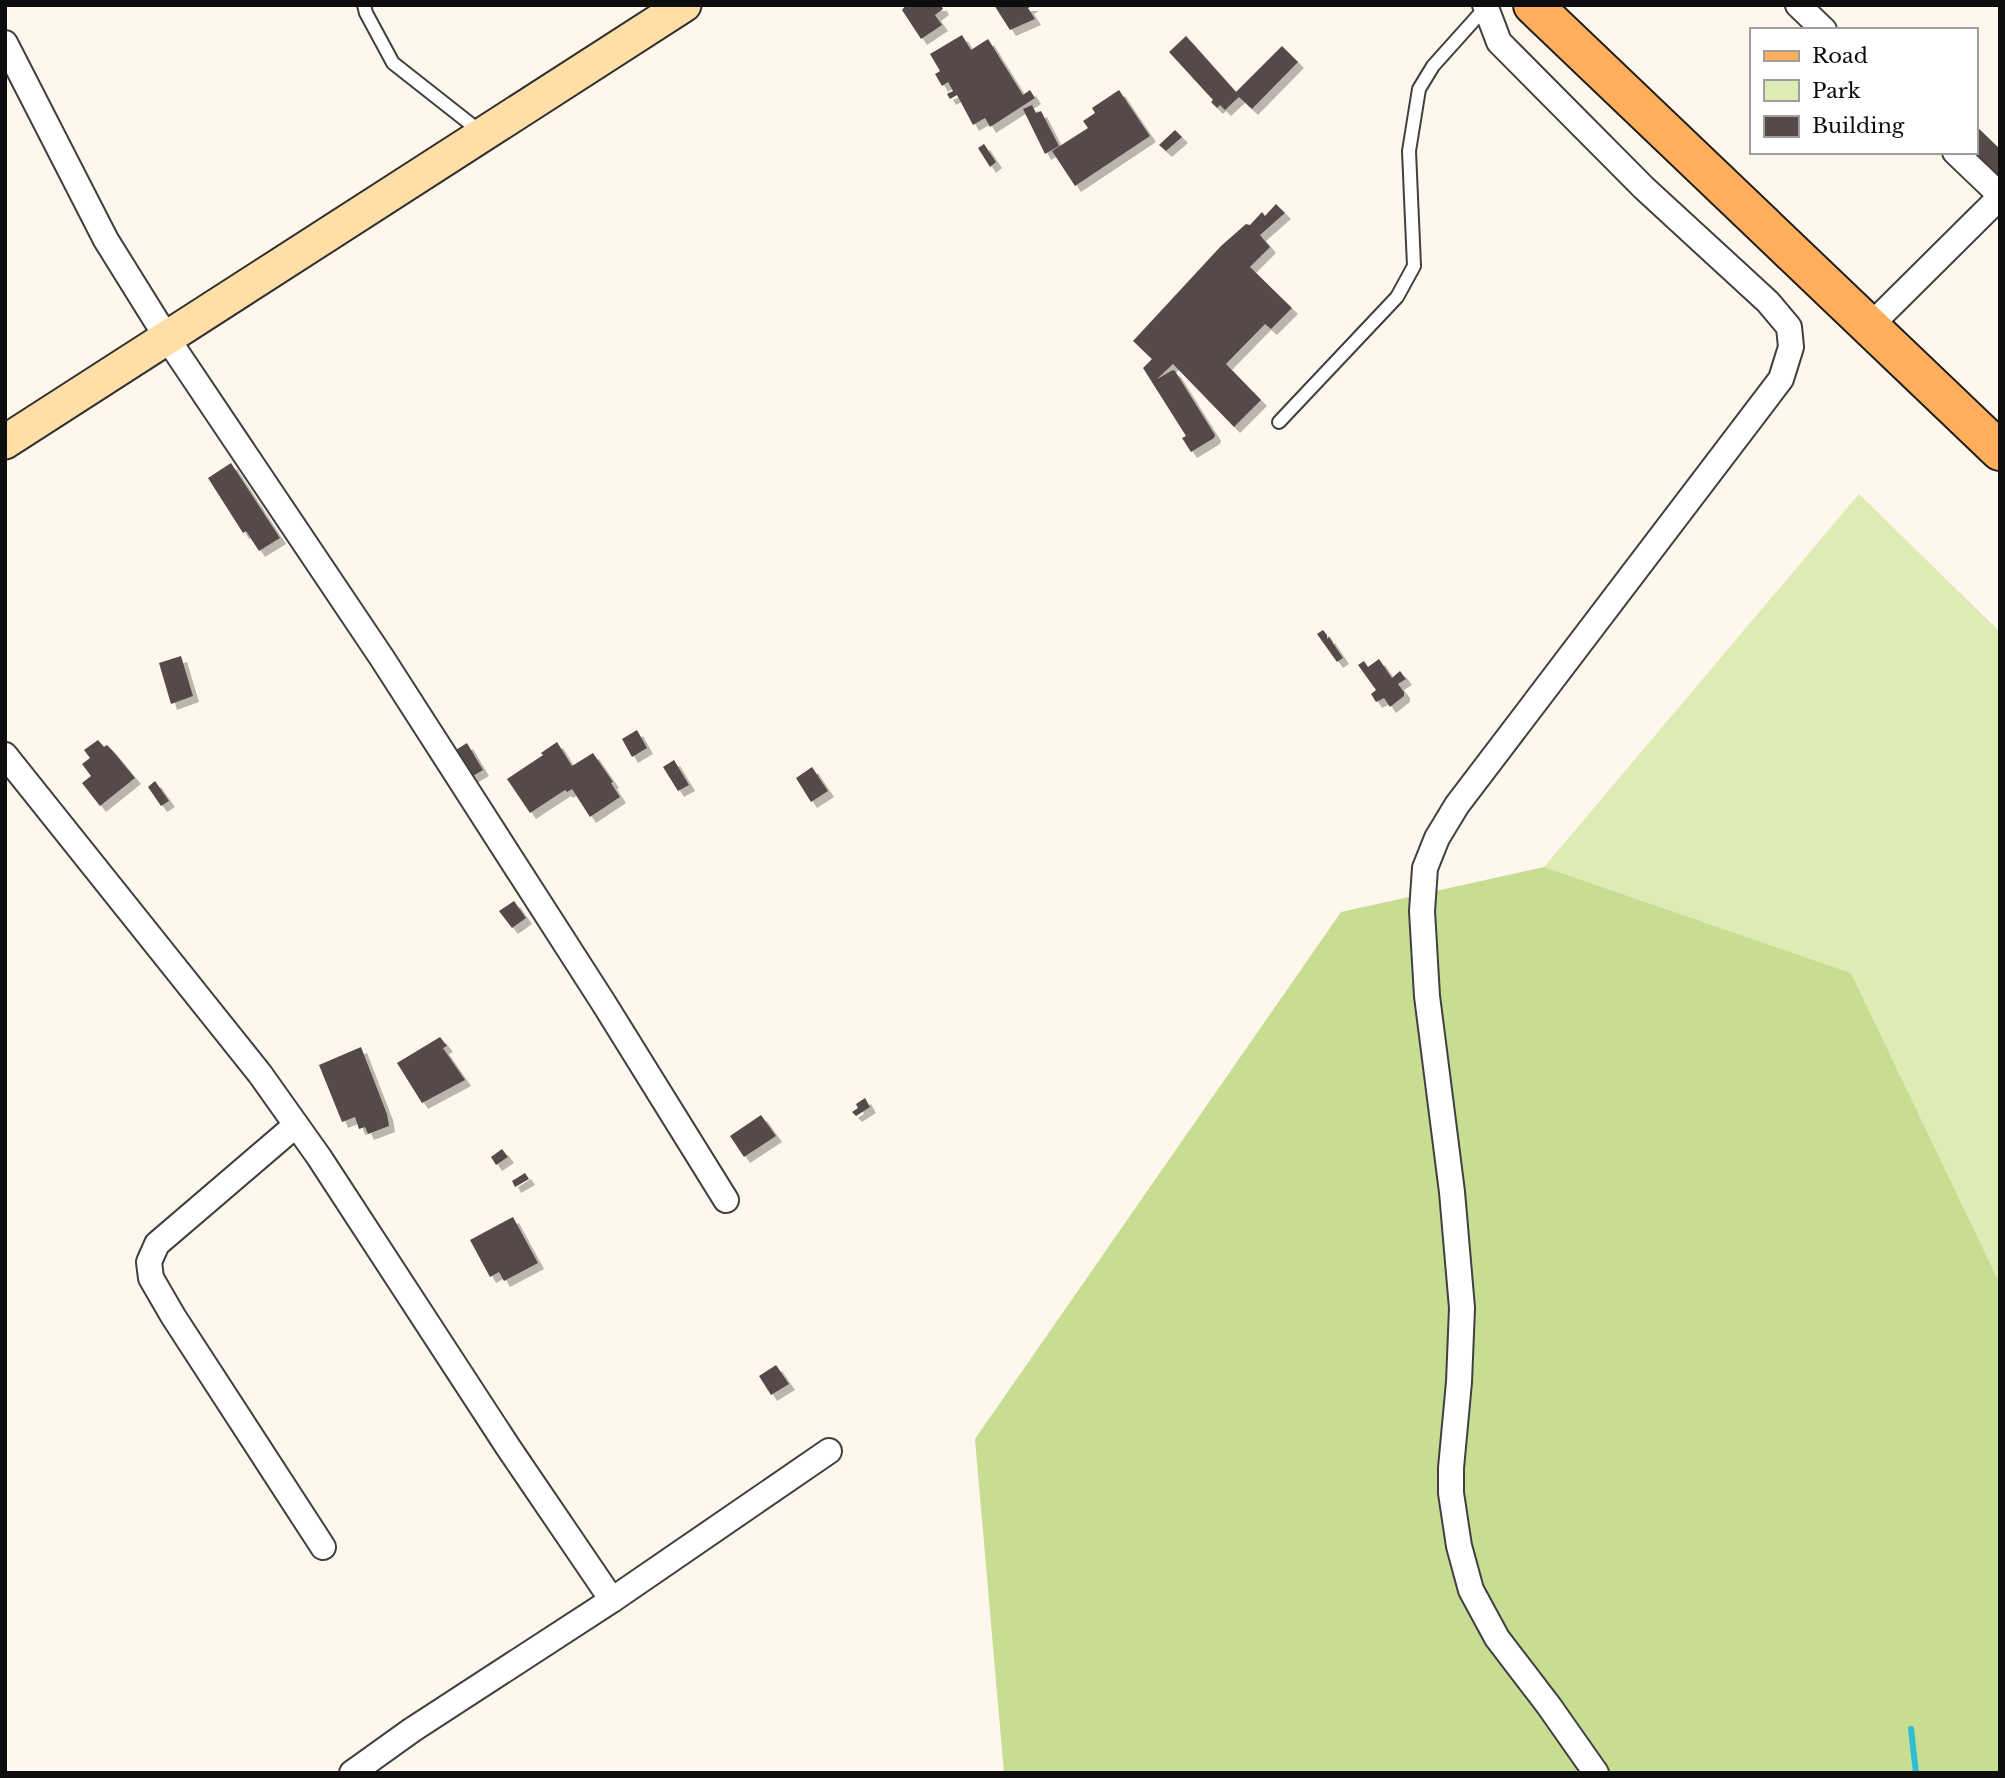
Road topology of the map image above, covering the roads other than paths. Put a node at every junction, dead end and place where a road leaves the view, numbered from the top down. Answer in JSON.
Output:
{"nodes":[{"id":1,"x":364,"y":5,"type":"edge"},
{"id":2,"x":684,"y":5,"type":"edge"},
{"id":3,"x":1533,"y":5,"type":"edge"},
{"id":4,"x":1798,"y":5,"type":"edge"},
{"id":5,"x":1485,"y":7,"type":"edge"},
{"id":6,"x":1822,"y":28,"type":"edge"},
{"id":7,"x":5,"y":43,"type":"edge"},
{"id":8,"x":484,"y":135,"type":"junction"},
{"id":9,"x":1957,"y":154,"type":"edge"},
{"id":10,"x":2000,"y":196,"type":"edge"},
{"id":11,"x":1870,"y":326,"type":"junction"},
{"id":12,"x":167,"y":338,"type":"junction"},
{"id":13,"x":1279,"y":422,"type":"dead end"},
{"id":14,"x":5,"y":442,"type":"edge"},
{"id":15,"x":2000,"y":451,"type":"edge"},
{"id":16,"x":5,"y":755,"type":"edge"},
{"id":17,"x":296,"y":1125,"type":"junction"},
{"id":18,"x":726,"y":1200,"type":"dead end"},
{"id":19,"x":829,"y":1451,"type":"dead end"},
{"id":20,"x":323,"y":1547,"type":"dead end"},
{"id":21,"x":612,"y":1600,"type":"junction"},
{"id":22,"x":352,"y":1773,"type":"edge"},
{"id":23,"x":1596,"y":1773,"type":"edge"}],
"edges":[{"from":1,"to":8,"type":"lane"},
{"from":2,"to":8,"type":"street"},
{"from":3,"to":11,"type":"main road"},
{"from":4,"to":6,"type":"street"},
{"from":5,"to":13,"type":"lane"},
{"from":5,"to":23,"type":"street"},
{"from":7,"to":12,"type":"street"},
{"from":8,"to":12,"type":"street"},
{"from":9,"to":10,"type":"street"},
{"from":10,"to":11,"type":"street"},
{"from":11,"to":15,"type":"main road"},
{"from":12,"to":14,"type":"street"},
{"from":12,"to":18,"type":"street"},
{"from":16,"to":17,"type":"street"},
{"from":17,"to":20,"type":"street"},
{"from":17,"to":21,"type":"street"},
{"from":19,"to":21,"type":"street"},
{"from":21,"to":22,"type":"street"}]}
